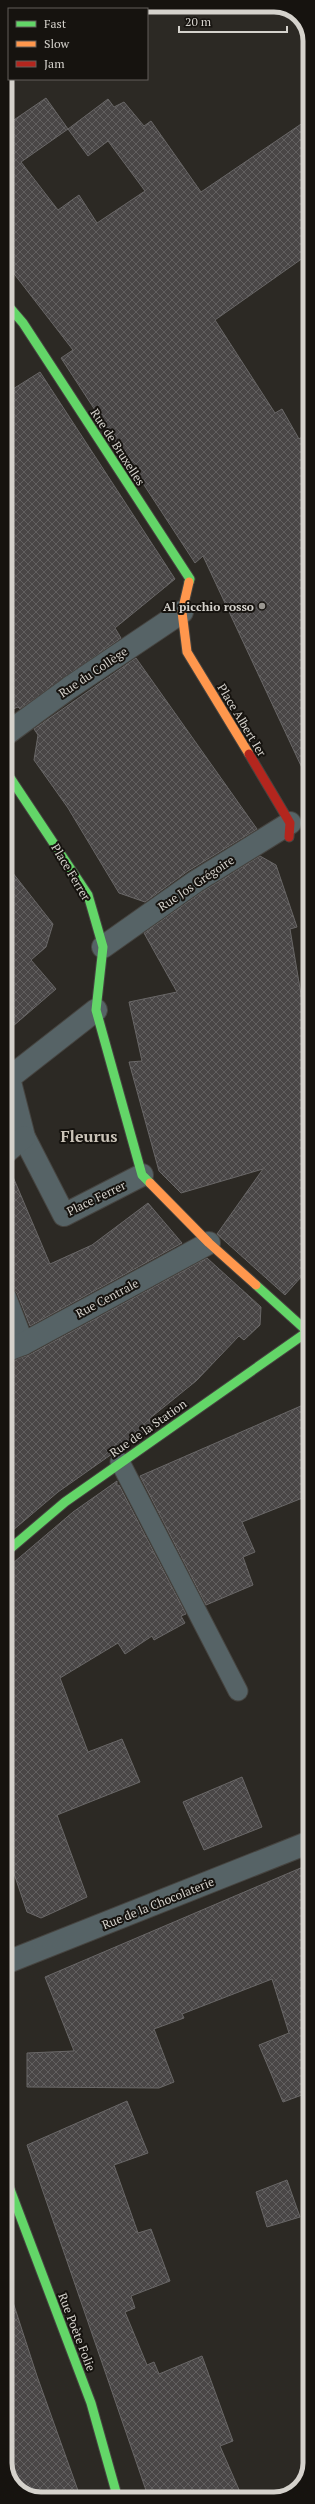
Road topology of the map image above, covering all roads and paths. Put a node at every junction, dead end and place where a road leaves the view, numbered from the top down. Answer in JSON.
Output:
{"nodes":[{"id":1,"x":12,"y":310,"type":"edge"},
{"id":2,"x":182,"y":612,"type":"junction"},
{"id":3,"x":12,"y":730,"type":"edge"},
{"id":4,"x":12,"y":781,"type":"edge"},
{"id":5,"x":290,"y":830,"type":"joint"},
{"id":6,"x":103,"y":947,"type":"junction"},
{"id":7,"x":96,"y":1010,"type":"junction"},
{"id":8,"x":12,"y":1076,"type":"edge"},
{"id":9,"x":12,"y":1090,"type":"edge"},
{"id":10,"x":24,"y":1137,"type":"junction"},
{"id":11,"x":12,"y":1147,"type":"edge"},
{"id":12,"x":142,"y":1175,"type":"junction"},
{"id":13,"x":209,"y":1243,"type":"junction"},
{"id":14,"x":303,"y":1326,"type":"edge"},
{"id":15,"x":303,"y":1335,"type":"edge"},
{"id":16,"x":12,"y":1337,"type":"edge"},
{"id":17,"x":14,"y":1348,"type":"edge"},
{"id":18,"x":120,"y":1462,"type":"junction"},
{"id":19,"x":12,"y":1547,"type":"edge"},
{"id":20,"x":238,"y":1691,"type":"dead end"},
{"id":21,"x":303,"y":1845,"type":"edge"},
{"id":22,"x":12,"y":1960,"type":"edge"},
{"id":23,"x":12,"y":2194,"type":"edge"},
{"id":24,"x":116,"y":2492,"type":"edge"}],
"edges":[{"from":1,"to":2,"type":"street","name":"Rue de Bruxelles"},
{"from":2,"to":3,"type":"street","name":"Rue du Collège"},
{"from":2,"to":5,"type":"street","name":"Place Albert Ier"},
{"from":4,"to":6,"type":"street","name":"Place Ferrer"},
{"from":5,"to":6,"type":"street","name":"Rue Jos Grégoire"},
{"from":6,"to":7,"type":"street","name":"Place Ferrer"},
{"from":7,"to":8,"type":"street","name":"Place Ferrer"},
{"from":7,"to":12,"type":"street","name":"Place Ferrer"},
{"from":9,"to":10,"type":"street","name":"Place Ferrer"},
{"from":10,"to":11,"type":"street"},
{"from":10,"to":12,"type":"street","name":"Place Ferrer"},
{"from":12,"to":13,"type":"street","name":"Place Ferrer"},
{"from":13,"to":14,"type":"street","name":"Place Ferrer"},
{"from":13,"to":17,"type":"street","name":"Rue Centrale"},
{"from":15,"to":18,"type":"street","name":"Rue de la Station"},
{"from":16,"to":17,"type":"street"},
{"from":18,"to":19,"type":"street","name":"Rue de la Station"},
{"from":18,"to":20,"type":"lane"},
{"from":21,"to":22,"type":"street","name":"Rue de la Chocolaterie"},
{"from":23,"to":24,"type":"street","name":"Rue Poète Folie"}]}
